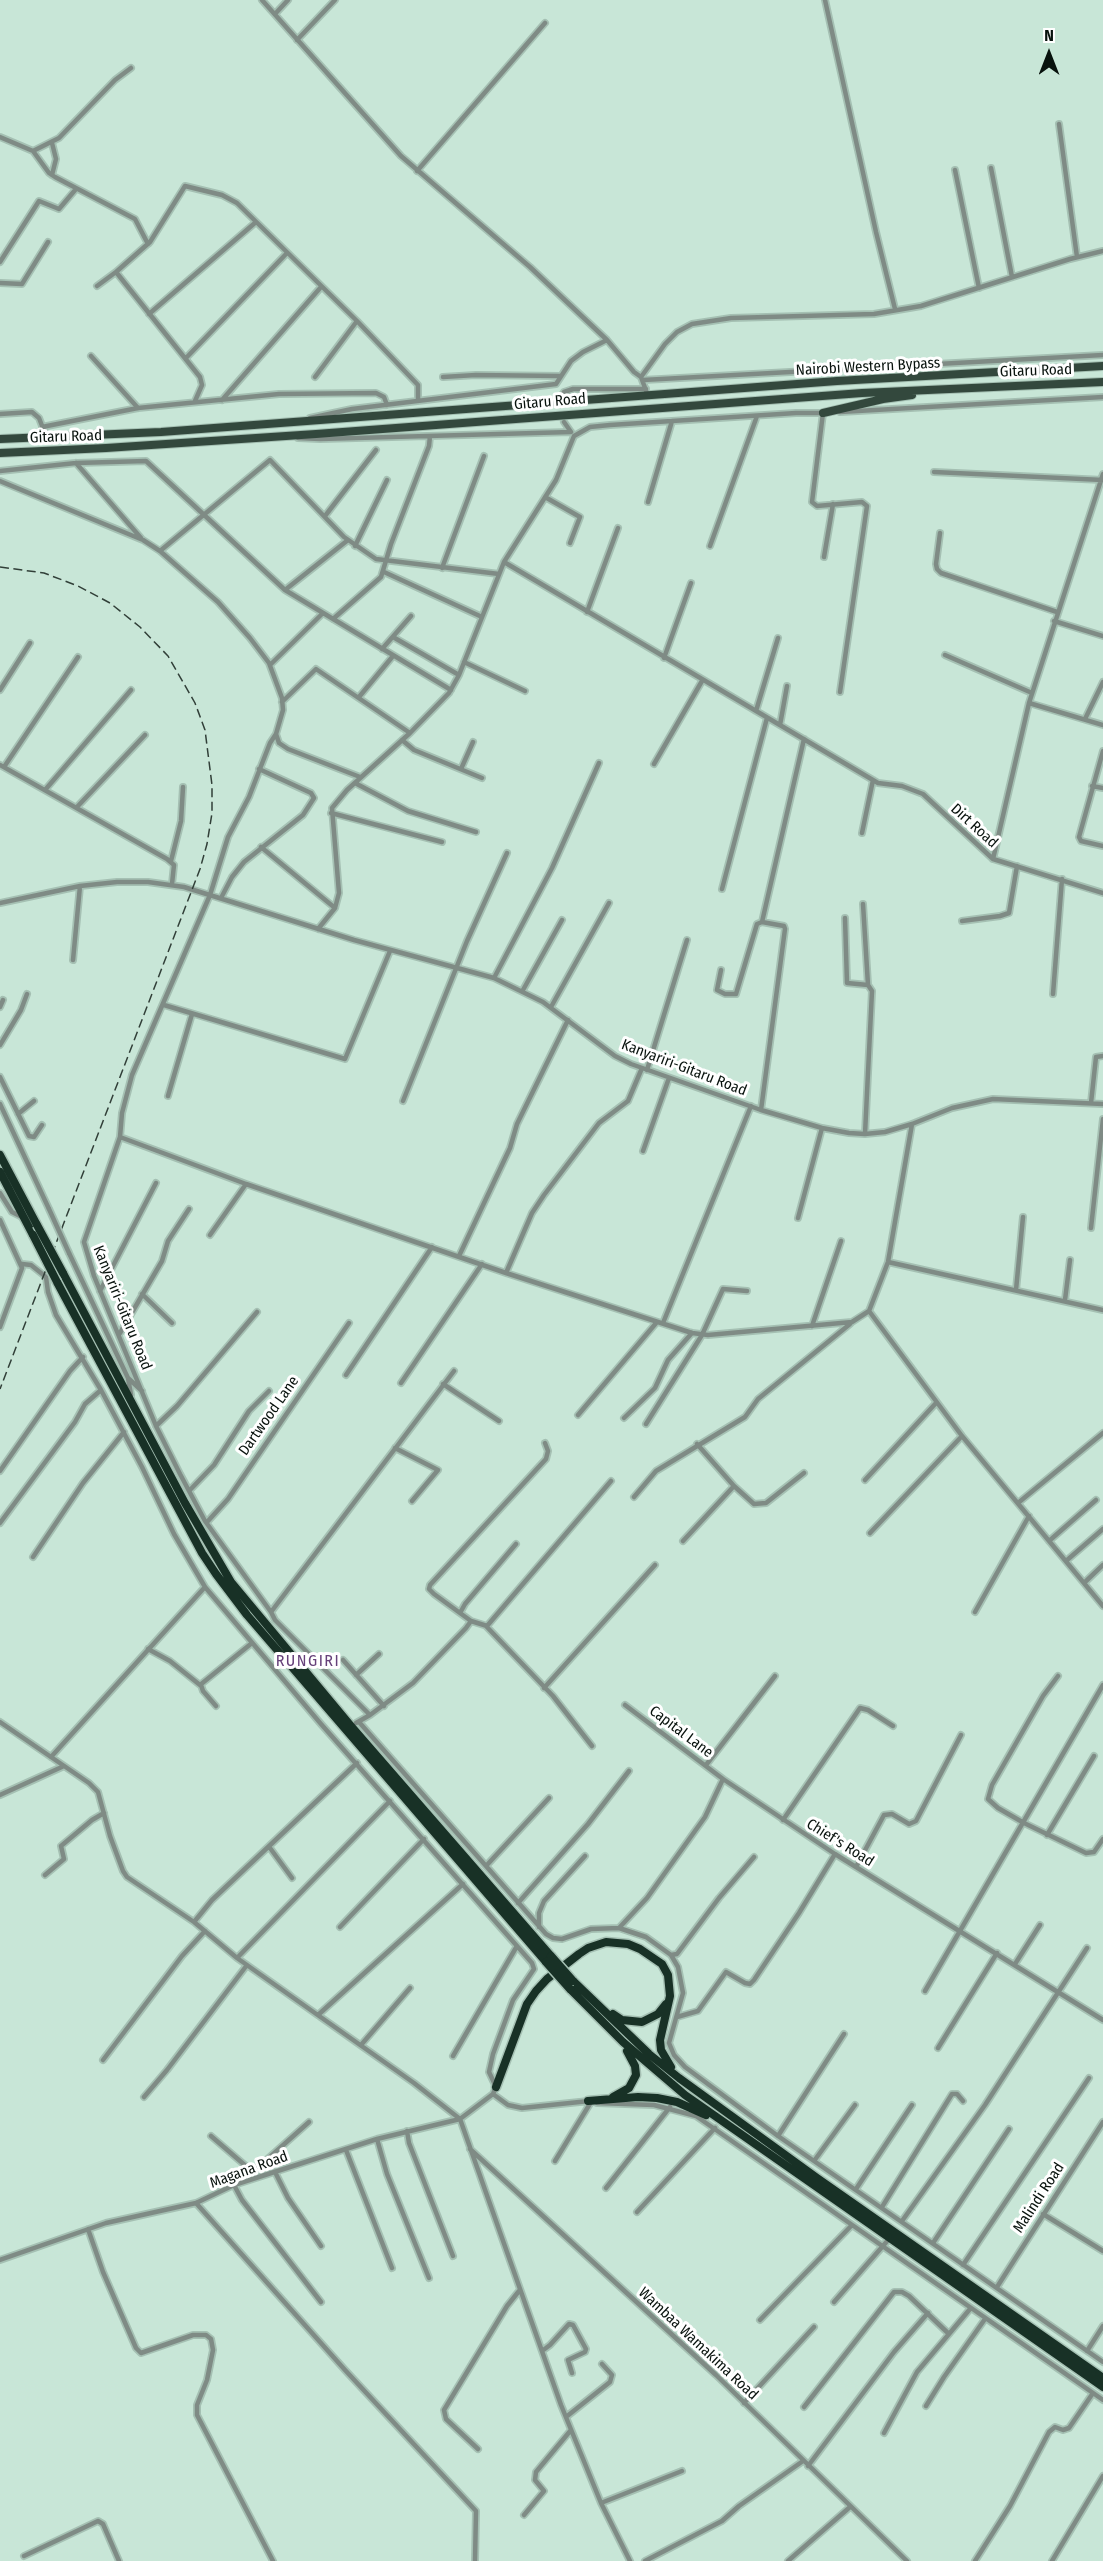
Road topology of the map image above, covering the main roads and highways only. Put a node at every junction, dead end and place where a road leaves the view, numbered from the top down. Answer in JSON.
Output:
{"nodes":[{"id":1,"x":1103,"y":366,"type":"edge"},
{"id":2,"x":1103,"y":382,"type":"edge"},
{"id":3,"x":967,"y":387,"type":"junction"},
{"id":4,"x":634,"y":397,"type":"joint"},
{"id":5,"x":823,"y":413,"type":"road end"},
{"id":6,"x":0,"y":439,"type":"edge"},
{"id":7,"x":0,"y":453,"type":"edge"},
{"id":8,"x":0,"y":1155,"type":"edge"},
{"id":9,"x":0,"y":1172,"type":"edge"},
{"id":10,"x":549,"y":1959,"type":"junction"},
{"id":11,"x":572,"y":1985,"type":"junction"},
{"id":12,"x":670,"y":1996,"type":"junction"},
{"id":13,"x":590,"y":1998,"type":"junction"},
{"id":14,"x":590,"y":2010,"type":"junction"},
{"id":15,"x":679,"y":2078,"type":"junction"},
{"id":16,"x":494,"y":2091,"type":"road end"},
{"id":17,"x":610,"y":2098,"type":"junction"},
{"id":18,"x":589,"y":2101,"type":"road end"},
{"id":19,"x":750,"y":2141,"type":"junction"},
{"id":20,"x":1011,"y":2318,"type":"junction"},
{"id":21,"x":1103,"y":2378,"type":"edge"},
{"id":22,"x":1103,"y":2387,"type":"edge"}],
"edges":[{"from":1,"to":4,"type":"main road","name":"Nairobi Western Bypass"},
{"from":2,"to":3,"type":"main road","name":"Gitaru Road"},
{"from":3,"to":5,"type":"main road"},
{"from":3,"to":7,"type":"main road","name":"Gitaru Road"},
{"from":4,"to":6,"type":"main road","name":"Gitaru Road"},
{"from":8,"to":10,"type":"highway","bridge":true},
{"from":9,"to":10,"type":"highway","bridge":true},
{"from":10,"to":11,"type":"highway","bridge":true},
{"from":11,"to":13,"type":"highway"},
{"from":11,"to":14,"type":"highway"},
{"from":12,"to":13,"type":"highway"},
{"from":12,"to":15,"type":"highway"},
{"from":12,"to":16,"type":"highway"},
{"from":13,"to":15,"type":"highway"},
{"from":14,"to":17,"type":"highway"},
{"from":14,"to":19,"type":"highway"},
{"from":15,"to":20,"type":"highway"},
{"from":17,"to":18,"type":"highway"},
{"from":17,"to":19,"type":"highway"},
{"from":19,"to":20,"type":"highway"},
{"from":20,"to":21,"type":"highway"},
{"from":20,"to":22,"type":"highway"}]}
